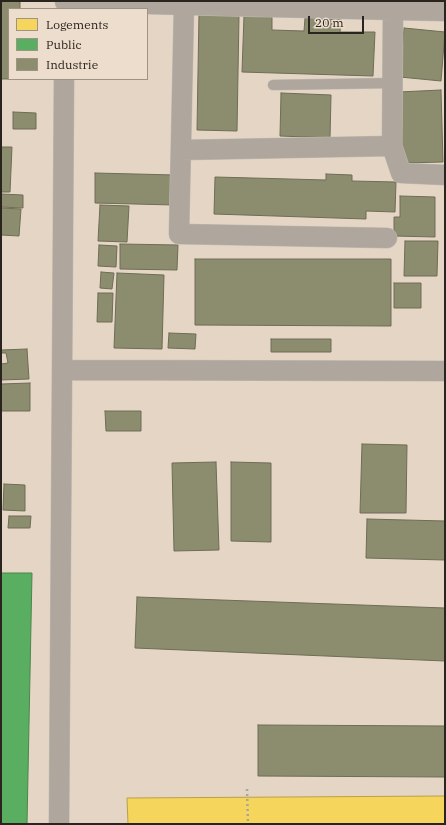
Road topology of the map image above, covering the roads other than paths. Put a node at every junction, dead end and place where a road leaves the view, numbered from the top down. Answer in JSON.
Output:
{"nodes":[{"id":1,"x":65,"y":4,"type":"edge"},
{"id":2,"x":184,"y":5,"type":"junction"},
{"id":3,"x":393,"y":10,"type":"junction"},
{"id":4,"x":445,"y":11,"type":"edge"},
{"id":5,"x":64,"y":80,"type":"edge"},
{"id":6,"x":393,"y":83,"type":"junction"},
{"id":7,"x":273,"y":85,"type":"dead end"},
{"id":8,"x":392,"y":146,"type":"junction"},
{"id":9,"x":181,"y":150,"type":"junction"},
{"id":10,"x":445,"y":175,"type":"edge"},
{"id":11,"x":386,"y":238,"type":"dead end"},
{"id":12,"x":62,"y":370,"type":"junction"},
{"id":13,"x":445,"y":371,"type":"edge"},
{"id":14,"x":59,"y":824,"type":"edge"}],
"edges":[{"from":1,"to":2,"type":"street"},
{"from":2,"to":3,"type":"street"},
{"from":2,"to":9,"type":"street"},
{"from":3,"to":4,"type":"street"},
{"from":3,"to":6,"type":"street"},
{"from":5,"to":12,"type":"street"},
{"from":6,"to":7,"type":"lane"},
{"from":6,"to":8,"type":"street"},
{"from":8,"to":9,"type":"street"},
{"from":8,"to":10,"type":"street"},
{"from":9,"to":11,"type":"street"},
{"from":12,"to":13,"type":"street"},
{"from":12,"to":14,"type":"street"}]}
